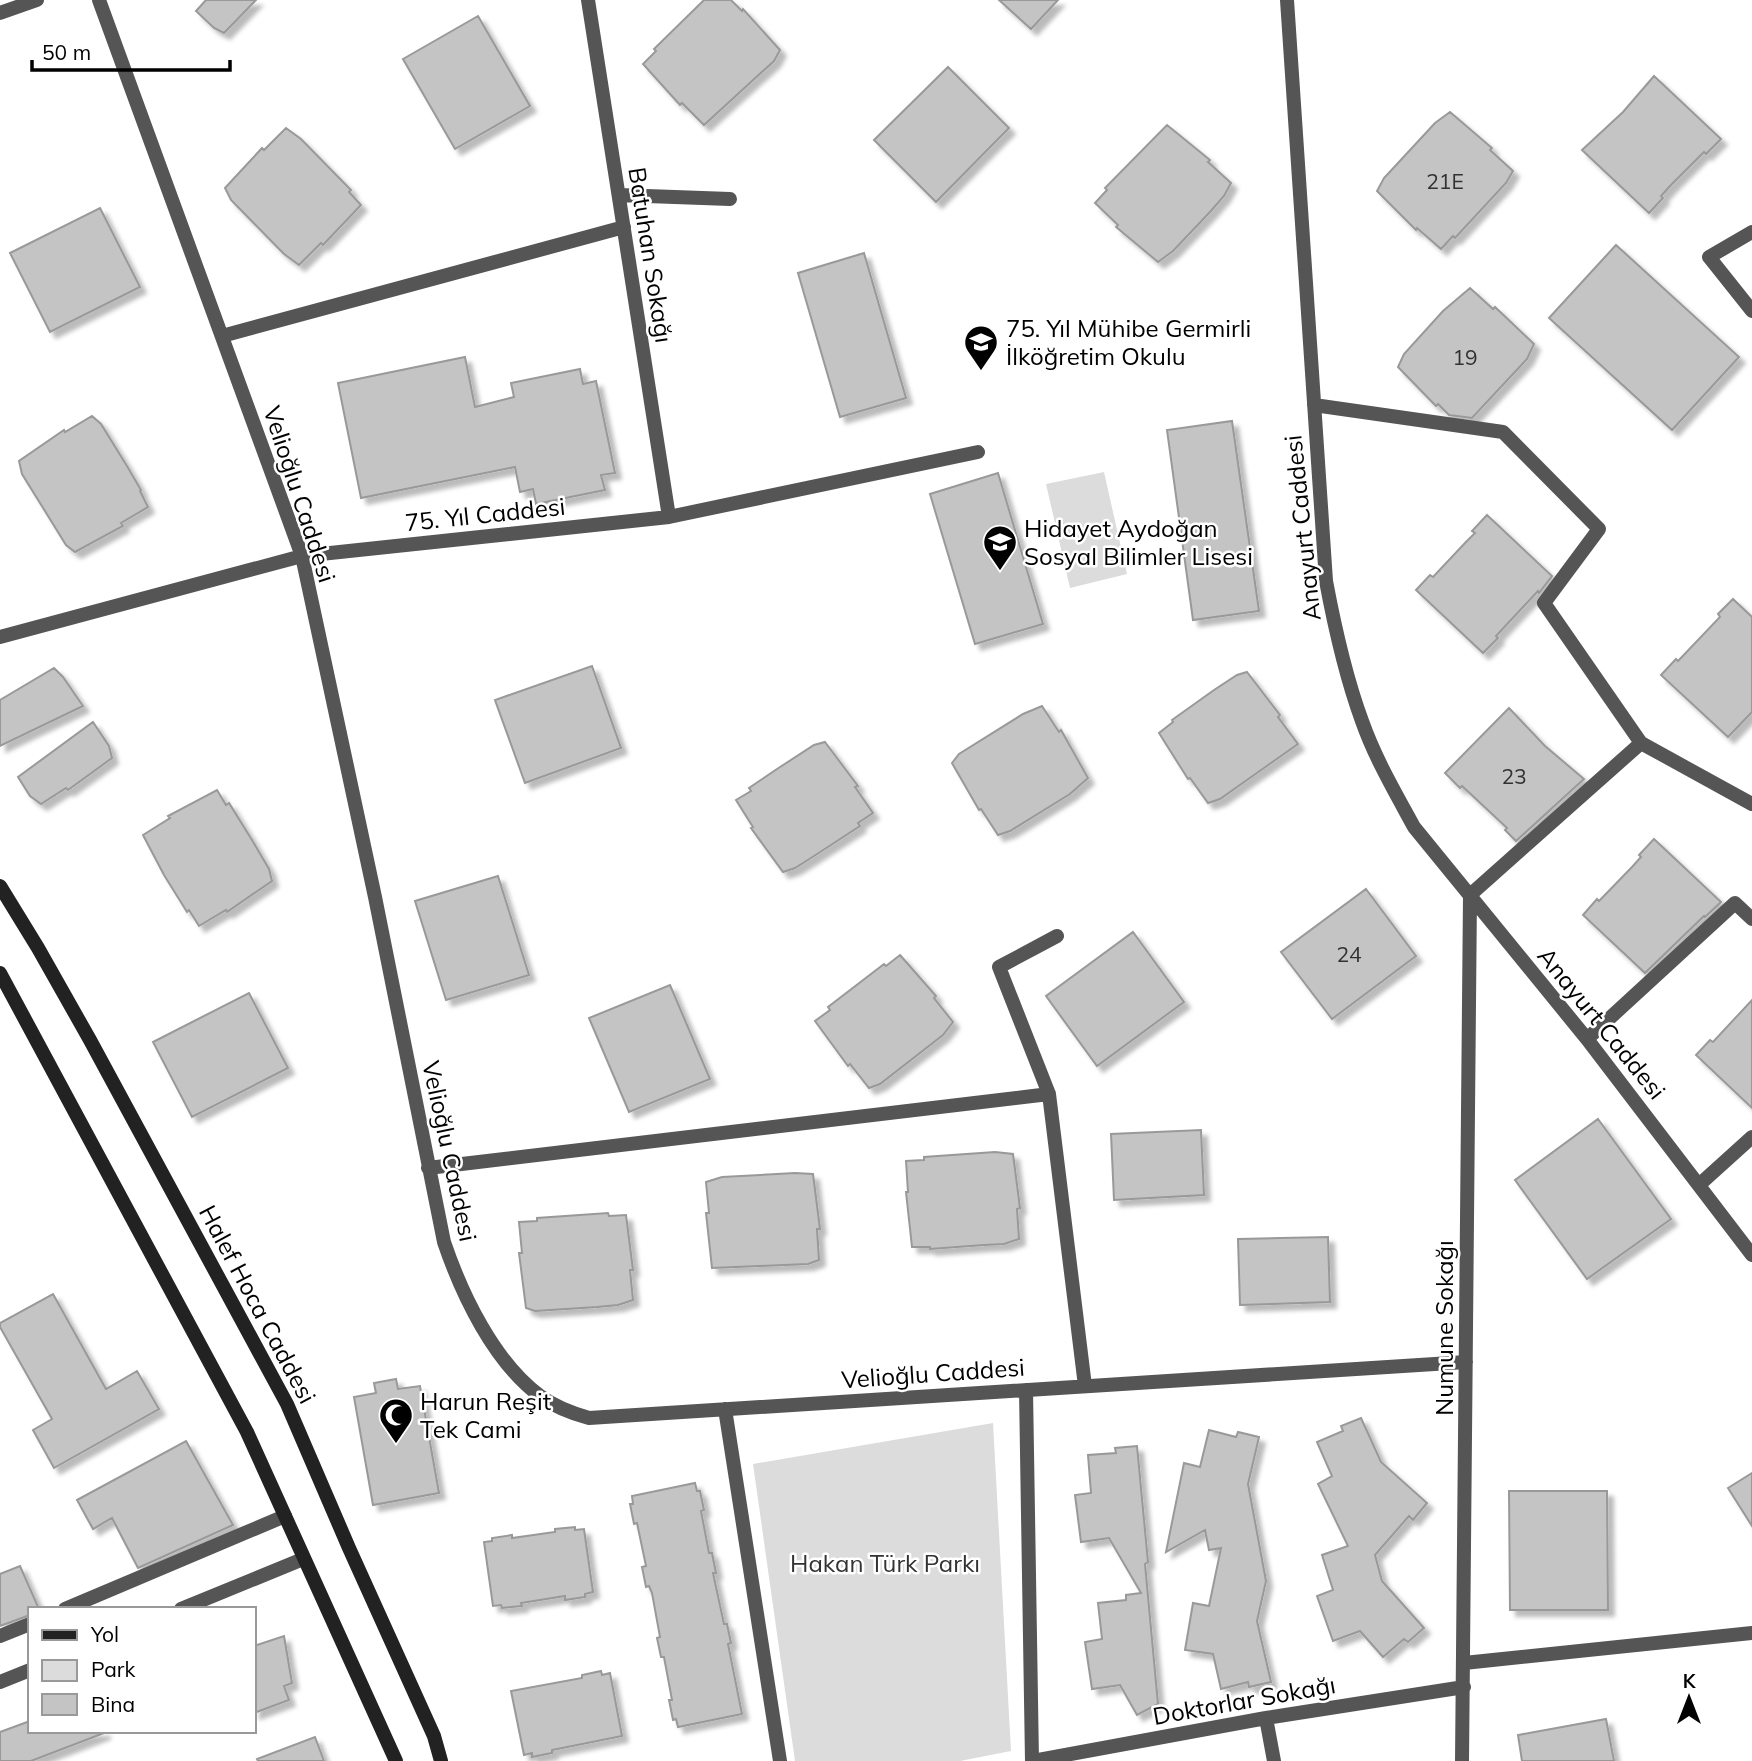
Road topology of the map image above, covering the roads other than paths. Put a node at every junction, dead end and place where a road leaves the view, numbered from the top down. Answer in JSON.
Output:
{"nodes":[{"id":1,"x":37,"y":0,"type":"edge"},
{"id":2,"x":99,"y":0,"type":"edge"},
{"id":3,"x":588,"y":0,"type":"edge"},
{"id":4,"x":1287,"y":0,"type":"edge"},
{"id":5,"x":0,"y":13,"type":"edge"},
{"id":6,"x":619,"y":195,"type":"junction"},
{"id":7,"x":730,"y":199,"type":"dead end"},
{"id":8,"x":624,"y":228,"type":"junction"},
{"id":9,"x":1752,"y":232,"type":"edge"},
{"id":10,"x":1752,"y":311,"type":"edge"},
{"id":11,"x":222,"y":336,"type":"junction"},
{"id":12,"x":1314,"y":405,"type":"junction"},
{"id":13,"x":978,"y":452,"type":"dead end"},
{"id":14,"x":668,"y":517,"type":"junction"},
{"id":15,"x":302,"y":556,"type":"junction"},
{"id":16,"x":0,"y":637,"type":"edge"},
{"id":17,"x":1641,"y":743,"type":"junction"},
{"id":18,"x":1752,"y":804,"type":"edge"},
{"id":19,"x":0,"y":886,"type":"edge"},
{"id":20,"x":1470,"y":895,"type":"junction"},
{"id":21,"x":1752,"y":919,"type":"edge"},
{"id":22,"x":1058,"y":936,"type":"dead end"},
{"id":23,"x":0,"y":973,"type":"edge"},
{"id":24,"x":1587,"y":1039,"type":"junction"},
{"id":25,"x":1049,"y":1094,"type":"junction"},
{"id":26,"x":1752,"y":1137,"type":"edge"},
{"id":27,"x":428,"y":1168,"type":"junction"},
{"id":28,"x":1700,"y":1184,"type":"junction"},
{"id":29,"x":1752,"y":1255,"type":"edge"},
{"id":30,"x":1466,"y":1362,"type":"junction"},
{"id":31,"x":1085,"y":1387,"type":"junction"},
{"id":32,"x":1026,"y":1390,"type":"junction"},
{"id":33,"x":725,"y":1409,"type":"junction"},
{"id":34,"x":285,"y":1516,"type":"junction"},
{"id":35,"x":303,"y":1559,"type":"junction"},
{"id":36,"x":70,"y":1607,"type":"edge"},
{"id":37,"x":186,"y":1607,"type":"edge"},
{"id":38,"x":28,"y":1625,"type":"edge"},
{"id":39,"x":1752,"y":1633,"type":"edge"},
{"id":40,"x":0,"y":1636,"type":"edge"},
{"id":41,"x":1464,"y":1663,"type":"junction"},
{"id":42,"x":28,"y":1671,"type":"edge"},
{"id":43,"x":0,"y":1682,"type":"edge"},
{"id":44,"x":1464,"y":1687,"type":"junction"},
{"id":45,"x":1266,"y":1718,"type":"junction"},
{"id":46,"x":1094,"y":1756,"type":"edge"},
{"id":47,"x":396,"y":1761,"type":"edge"},
{"id":48,"x":441,"y":1761,"type":"edge"},
{"id":49,"x":780,"y":1761,"type":"edge"},
{"id":50,"x":1032,"y":1761,"type":"edge"},
{"id":51,"x":1274,"y":1761,"type":"edge"},
{"id":52,"x":1462,"y":1761,"type":"edge"}],
"edges":[{"from":1,"to":5,"type":"street"},
{"from":2,"to":11,"type":"street","name":"Velioğlu Caddesi"},
{"from":3,"to":6,"type":"street","name":"Batuhan Sokağı"},
{"from":4,"to":12,"type":"street","name":"Anayurt Caddesi"},
{"from":6,"to":7,"type":"street"},
{"from":6,"to":8,"type":"street","name":"Batuhan Sokağı"},
{"from":8,"to":11,"type":"street"},
{"from":8,"to":14,"type":"street","name":"Batuhan Sokağı"},
{"from":9,"to":10,"type":"street"},
{"from":11,"to":15,"type":"street","name":"Velioğlu Caddesi"},
{"from":12,"to":17,"type":"street"},
{"from":12,"to":20,"type":"street","name":"Anayurt Caddesi"},
{"from":13,"to":14,"type":"street","name":"75. Yıl Caddesi"},
{"from":14,"to":15,"type":"street","name":"75. Yıl Caddesi"},
{"from":15,"to":16,"type":"street","name":"75. Yıl Caddesi"},
{"from":15,"to":27,"type":"street","name":"Velioğlu Caddesi"},
{"from":17,"to":18,"type":"street"},
{"from":17,"to":20,"type":"street"},
{"from":19,"to":48,"type":"main road","name":"Halef Hoca Caddesi"},
{"from":20,"to":24,"type":"street","name":"Anayurt Caddesi"},
{"from":20,"to":30,"type":"street","name":"Numune Sokağı"},
{"from":21,"to":24,"type":"street"},
{"from":22,"to":25,"type":"street"},
{"from":23,"to":34,"type":"main road"},
{"from":24,"to":28,"type":"street","name":"Anayurt Caddesi"},
{"from":25,"to":27,"type":"street"},
{"from":25,"to":31,"type":"street"},
{"from":26,"to":28,"type":"street"},
{"from":27,"to":33,"type":"street","name":"Velioğlu Caddesi"},
{"from":28,"to":29,"type":"street","name":"Anayurt Caddesi"},
{"from":30,"to":31,"type":"street","name":"Velioğlu Caddesi"},
{"from":30,"to":41,"type":"street","name":"Numune Sokağı"},
{"from":31,"to":32,"type":"street","name":"Velioğlu Caddesi"},
{"from":32,"to":33,"type":"street","name":"Velioğlu Caddesi"},
{"from":32,"to":50,"type":"street"},
{"from":33,"to":49,"type":"street"},
{"from":34,"to":35,"type":"main road"},
{"from":34,"to":36,"type":"street"},
{"from":35,"to":37,"type":"street"},
{"from":35,"to":47,"type":"main road"},
{"from":38,"to":40,"type":"street"},
{"from":39,"to":41,"type":"street"},
{"from":41,"to":44,"type":"street","name":"Numune Sokağı"},
{"from":42,"to":43,"type":"street"},
{"from":44,"to":45,"type":"street","name":"Doktorlar Sokağı"},
{"from":44,"to":52,"type":"street","name":"Numune Sokağı"},
{"from":45,"to":46,"type":"street","name":"Doktorlar Sokağı"},
{"from":45,"to":51,"type":"street"},
{"from":46,"to":50,"type":"street","name":"Doktorlar Sokağı"}]}
